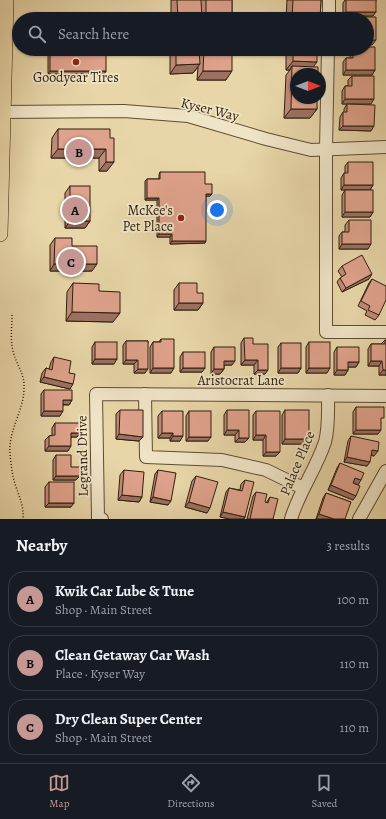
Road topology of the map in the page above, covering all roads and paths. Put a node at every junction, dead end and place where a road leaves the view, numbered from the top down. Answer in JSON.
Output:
{"nodes":[{"id":1,"x":6,"y":0,"type":"edge"},
{"id":2,"x":329,"y":0,"type":"edge"},
{"id":3,"x":329,"y":12,"type":"edge"},
{"id":4,"x":328,"y":56,"type":"edge"},
{"id":5,"x":2,"y":112,"type":"edge"},
{"id":6,"x":386,"y":148,"type":"edge"},
{"id":7,"x":326,"y":149,"type":"junction"},
{"id":8,"x":0,"y":234,"type":"edge"},
{"id":9,"x":12,"y":315,"type":"dead end"},
{"id":10,"x":386,"y":332,"type":"edge"},
{"id":11,"x":96,"y":394,"type":"joint"},
{"id":12,"x":145,"y":394,"type":"junction"},
{"id":13,"x":328,"y":395,"type":"junction"},
{"id":14,"x":386,"y":396,"type":"edge"},
{"id":15,"x":386,"y":471,"type":"edge"},
{"id":16,"x":303,"y":488,"type":"junction"},
{"id":17,"x":23,"y":519,"type":"edge"},
{"id":18,"x":98,"y":519,"type":"edge"},
{"id":19,"x":102,"y":519,"type":"edge"},
{"id":20,"x":291,"y":519,"type":"edge"},
{"id":21,"x":359,"y":519,"type":"edge"}],
"edges":[{"from":1,"to":5,"type":"main road"},
{"from":2,"to":3,"type":"street"},
{"from":4,"to":7,"type":"street"},
{"from":5,"to":7,"type":"street","name":"Kyser Way"},
{"from":5,"to":8,"type":"main road"},
{"from":6,"to":7,"type":"street","name":"Kyser Way"},
{"from":7,"to":10,"type":"street"},
{"from":9,"to":17,"type":"path"},
{"from":11,"to":12,"type":"street","name":"Aristocrat Lane"},
{"from":11,"to":18,"type":"street","name":"Legrand Drive"},
{"from":12,"to":13,"type":"street","name":"Aristocrat Lane"},
{"from":12,"to":16,"type":"street"},
{"from":13,"to":14,"type":"street","name":"Aristocrat Lane"},
{"from":13,"to":16,"type":"street","name":"Palace Place"},
{"from":15,"to":21,"type":"street"},
{"from":16,"to":20,"type":"street","name":"Palace Place"},
{"from":18,"to":19,"type":"street"}]}
